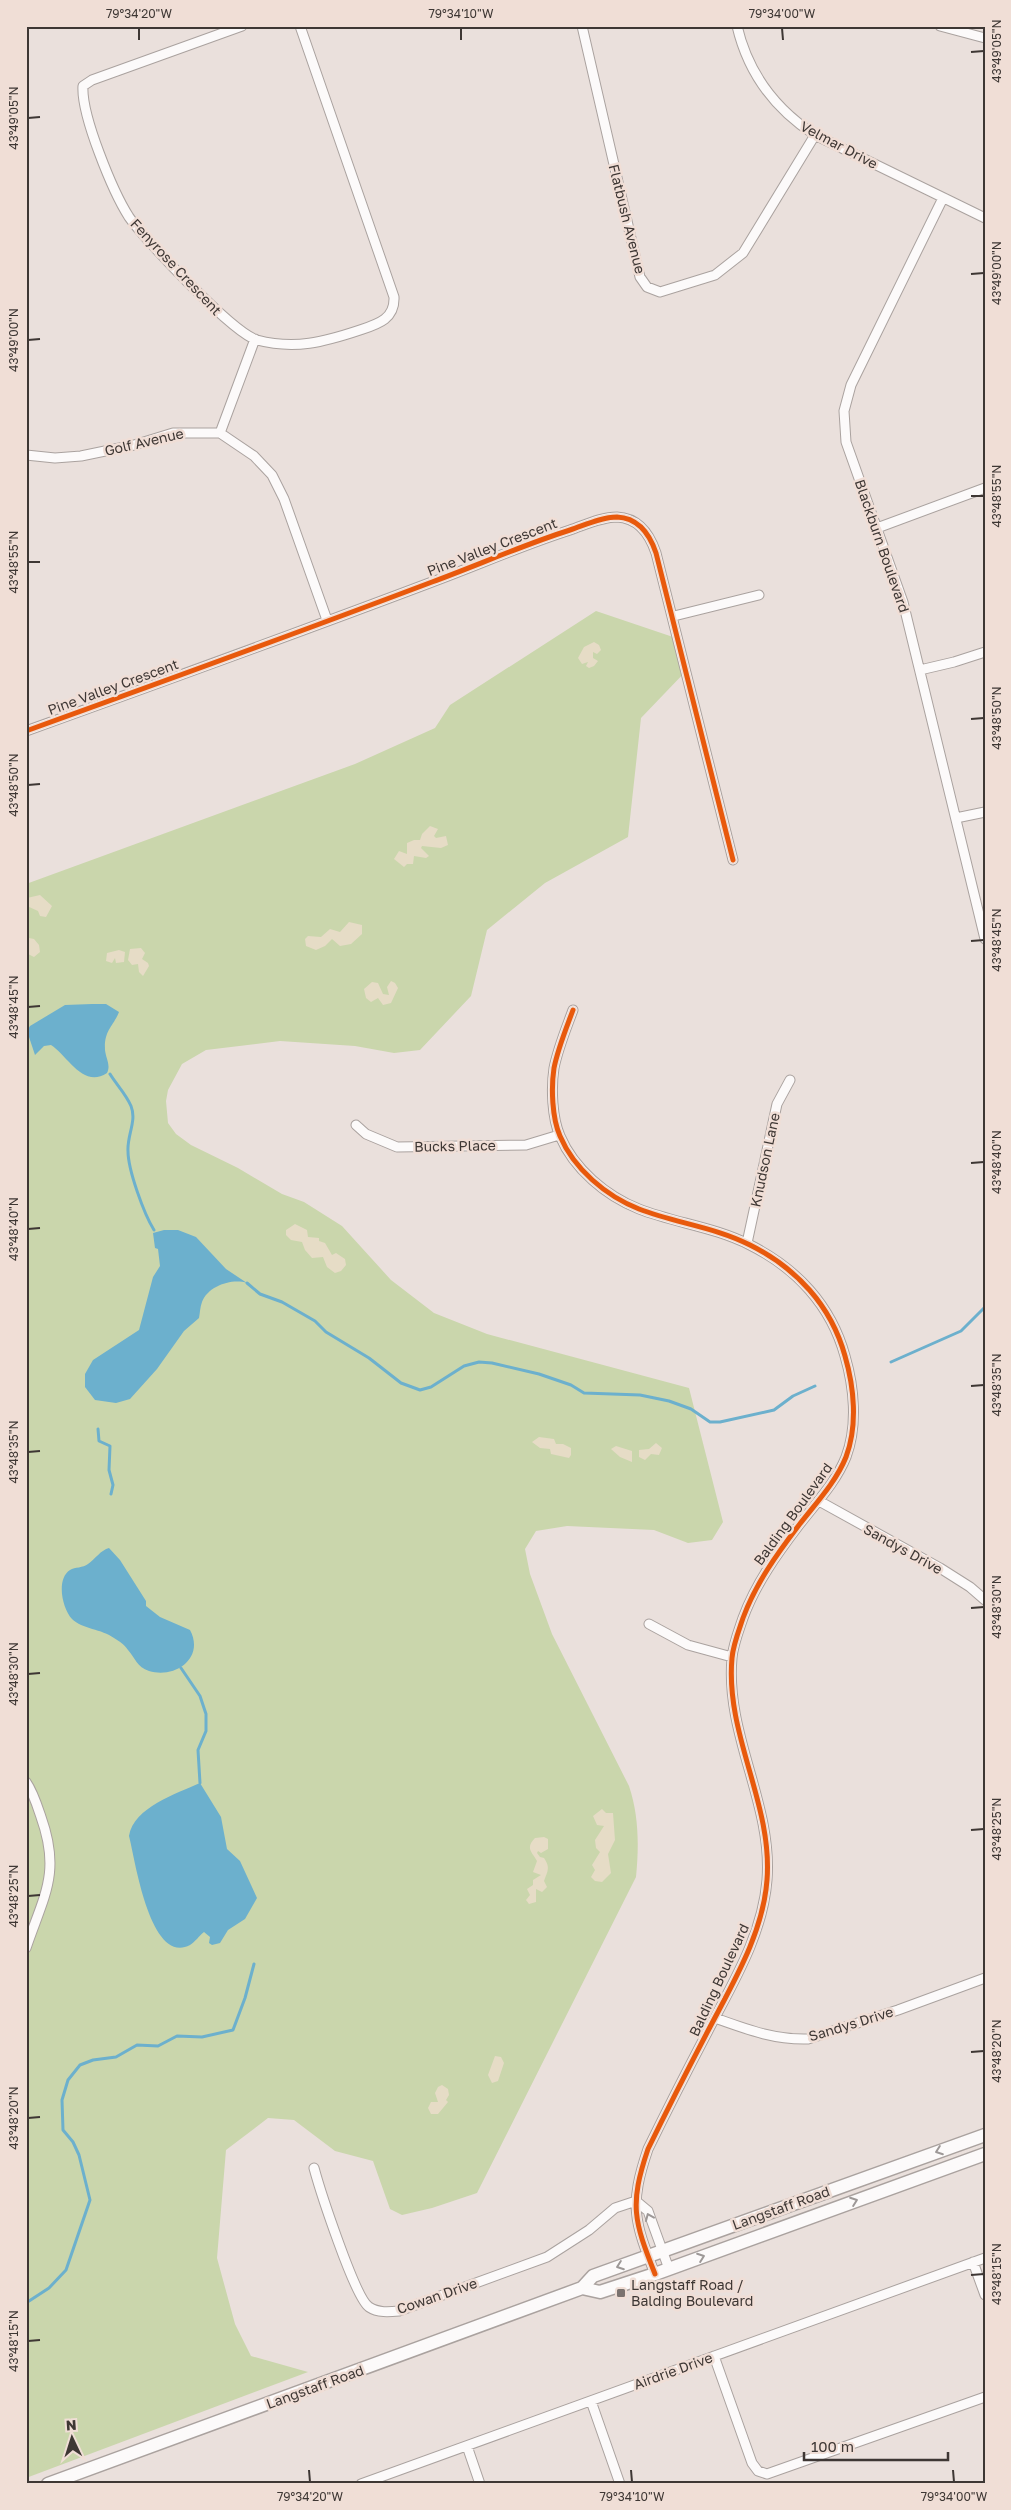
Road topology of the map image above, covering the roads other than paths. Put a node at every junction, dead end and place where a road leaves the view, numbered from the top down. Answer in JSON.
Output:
{"nodes":[{"id":1,"x":242,"y":26,"type":"edge"},
{"id":2,"x":300,"y":26,"type":"edge"},
{"id":3,"x":582,"y":26,"type":"edge"},
{"id":4,"x":737,"y":26,"type":"edge"},
{"id":5,"x":940,"y":26,"type":"edge"},
{"id":6,"x":985,"y":38,"type":"edge"},
{"id":7,"x":815,"y":135,"type":"junction"},
{"id":8,"x":943,"y":198,"type":"junction"},
{"id":9,"x":985,"y":218,"type":"edge"},
{"id":10,"x":255,"y":339,"type":"junction"},
{"id":11,"x":220,"y":433,"type":"junction"},
{"id":12,"x":26,"y":455,"type":"edge"},
{"id":13,"x":985,"y":488,"type":"edge"},
{"id":14,"x":877,"y":528,"type":"junction"},
{"id":15,"x":759,"y":595,"type":"dead end"},
{"id":16,"x":674,"y":616,"type":"junction"},
{"id":17,"x":328,"y":620,"type":"junction"},
{"id":18,"x":985,"y":652,"type":"edge"},
{"id":19,"x":920,"y":670,"type":"junction"},
{"id":20,"x":26,"y":731,"type":"edge"},
{"id":21,"x":985,"y":812,"type":"edge"},
{"id":22,"x":956,"y":818,"type":"junction"},
{"id":23,"x":733,"y":860,"type":"dead end"},
{"id":24,"x":985,"y":939,"type":"edge"},
{"id":25,"x":573,"y":1010,"type":"dead end"},
{"id":26,"x":790,"y":1080,"type":"dead end"},
{"id":27,"x":356,"y":1125,"type":"dead end"},
{"id":28,"x":559,"y":1135,"type":"junction"},
{"id":29,"x":747,"y":1243,"type":"junction"},
{"id":30,"x":819,"y":1501,"type":"junction"},
{"id":31,"x":985,"y":1600,"type":"edge"},
{"id":32,"x":649,"y":1624,"type":"dead end"},
{"id":33,"x":732,"y":1657,"type":"junction"},
{"id":34,"x":26,"y":1782,"type":"edge"},
{"id":35,"x":26,"y":1948,"type":"edge"},
{"id":36,"x":985,"y":1978,"type":"edge"},
{"id":37,"x":715,"y":2018,"type":"junction"},
{"id":38,"x":985,"y":2135,"type":"edge"},
{"id":39,"x":985,"y":2154,"type":"edge"},
{"id":40,"x":314,"y":2168,"type":"dead end"},
{"id":41,"x":636,"y":2201,"type":"junction"},
{"id":42,"x":662,"y":2251,"type":"junction"},
{"id":43,"x":648,"y":2255,"type":"junction"},
{"id":44,"x":985,"y":2258,"type":"edge"},
{"id":45,"x":973,"y":2262,"type":"junction"},
{"id":46,"x":669,"y":2269,"type":"junction"},
{"id":47,"x":656,"y":2274,"type":"junction"},
{"id":48,"x":582,"y":2288,"type":"junction"},
{"id":49,"x":985,"y":2295,"type":"edge"},
{"id":50,"x":714,"y":2356,"type":"junction"},
{"id":51,"x":985,"y":2397,"type":"edge"},
{"id":52,"x":591,"y":2401,"type":"junction"},
{"id":53,"x":466,"y":2446,"type":"junction"},
{"id":54,"x":48,"y":2484,"type":"edge"},
{"id":55,"x":361,"y":2484,"type":"edge"},
{"id":56,"x":480,"y":2484,"type":"edge"},
{"id":57,"x":620,"y":2484,"type":"edge"}],
"edges":[{"from":1,"to":10,"type":"street","name":"Fenyrose Crescent"},
{"from":2,"to":10,"type":"street","name":"Fenyrose Crescent"},
{"from":3,"to":7,"type":"street","name":"Flatbush Avenue"},
{"from":4,"to":7,"type":"street","name":"Velmar Drive"},
{"from":5,"to":6,"type":"street"},
{"from":7,"to":8,"type":"street","name":"Velmar Drive"},
{"from":8,"to":9,"type":"street","name":"Velmar Drive"},
{"from":8,"to":14,"type":"street","name":"Blackburn Boulevard"},
{"from":10,"to":11,"type":"street"},
{"from":11,"to":12,"type":"street","name":"Golf Avenue"},
{"from":11,"to":17,"type":"street"},
{"from":13,"to":14,"type":"street"},
{"from":14,"to":19,"type":"street","name":"Blackburn Boulevard"},
{"from":15,"to":16,"type":"street"},
{"from":16,"to":17,"type":"street","name":"Pine Valley Crescent"},
{"from":16,"to":23,"type":"street","name":"Pine Valley Crescent"},
{"from":17,"to":20,"type":"street","name":"Pine Valley Crescent"},
{"from":18,"to":19,"type":"street"},
{"from":19,"to":22,"type":"street","name":"Blackburn Boulevard"},
{"from":21,"to":22,"type":"street"},
{"from":22,"to":24,"type":"street","name":"Blackburn Boulevard"},
{"from":25,"to":28,"type":"street","name":"Balding Boulevard"},
{"from":26,"to":29,"type":"street","name":"Knudson Lane"},
{"from":27,"to":28,"type":"street","name":"Bucks Place"},
{"from":28,"to":29,"type":"street","name":"Balding Boulevard"},
{"from":29,"to":30,"type":"street","name":"Balding Boulevard"},
{"from":30,"to":31,"type":"street","name":"Sandys Drive"},
{"from":30,"to":33,"type":"street","name":"Balding Boulevard"},
{"from":32,"to":33,"type":"street"},
{"from":33,"to":37,"type":"street","name":"Balding Boulevard"},
{"from":34,"to":35,"type":"street"},
{"from":36,"to":37,"type":"street","name":"Sandys Drive"},
{"from":37,"to":41,"type":"street","name":"Balding Boulevard"},
{"from":38,"to":42,"type":"main road","name":"Langstaff Road","one_way":true},
{"from":46,"to":39,"type":"main road","name":"Langstaff Road","one_way":true},
{"from":40,"to":41,"type":"street","name":"Cowan Drive"},
{"from":42,"to":41,"type":"street","one_way":true},
{"from":41,"to":43,"type":"street","name":"Balding Boulevard"},
{"from":42,"to":43,"type":"main road","name":"Langstaff Road"},
{"from":42,"to":46,"type":"street"},
{"from":43,"to":47,"type":"street","name":"Balding Boulevard"},
{"from":43,"to":48,"type":"main road","name":"Langstaff Road","one_way":true},
{"from":44,"to":45,"type":"street","name":"Airdrie Drive"},
{"from":45,"to":49,"type":"street"},
{"from":45,"to":50,"type":"street","name":"Airdrie Drive"},
{"from":46,"to":47,"type":"main road","name":"Langstaff Road"},
{"from":47,"to":48,"type":"main road","name":"Langstaff Road"},
{"from":48,"to":54,"type":"main road","name":"Langstaff Road"},
{"from":50,"to":51,"type":"street"},
{"from":50,"to":52,"type":"street","name":"Airdrie Drive"},
{"from":52,"to":53,"type":"street","name":"Airdrie Drive"},
{"from":52,"to":57,"type":"street"},
{"from":53,"to":55,"type":"street","name":"Airdrie Drive"},
{"from":53,"to":56,"type":"street"}]}
